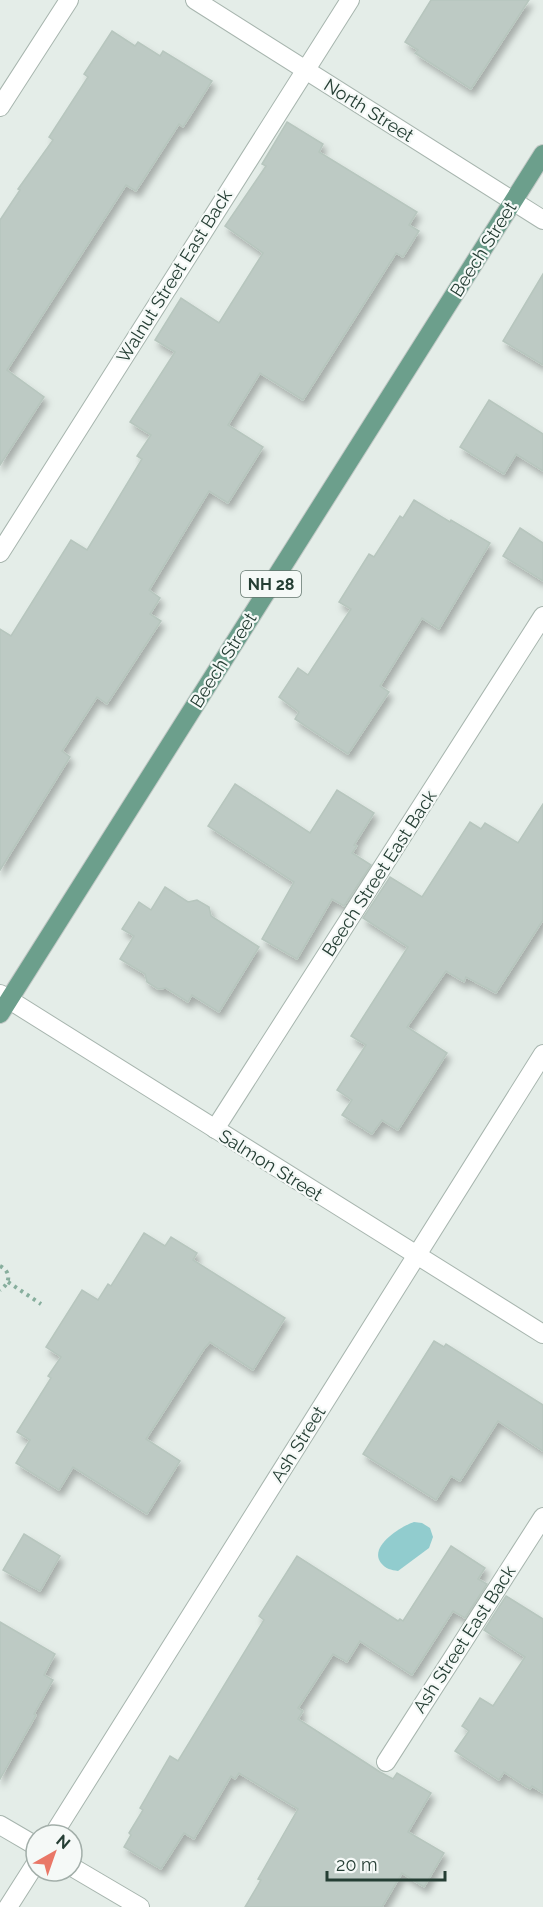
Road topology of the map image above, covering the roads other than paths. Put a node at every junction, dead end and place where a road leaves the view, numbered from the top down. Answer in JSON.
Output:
{"nodes":[{"id":1,"x":69,"y":0,"type":"edge"},
{"id":2,"x":195,"y":0,"type":"edge"},
{"id":3,"x":350,"y":0,"type":"edge"},
{"id":4,"x":305,"y":69,"type":"junction"},
{"id":5,"x":0,"y":107,"type":"edge"},
{"id":6,"x":543,"y":154,"type":"edge"},
{"id":7,"x":513,"y":201,"type":"junction"},
{"id":8,"x":543,"y":220,"type":"edge"},
{"id":9,"x":0,"y":553,"type":"edge"},
{"id":10,"x":543,"y":616,"type":"edge"},
{"id":11,"x":3,"y":1002,"type":"edge"},
{"id":12,"x":543,"y":1054,"type":"edge"},
{"id":13,"x":215,"y":1129,"type":"junction"},
{"id":14,"x":416,"y":1255,"type":"junction"},
{"id":15,"x":543,"y":1334,"type":"edge"},
{"id":16,"x":543,"y":1517,"type":"edge"},
{"id":17,"x":386,"y":1762,"type":"dead end"},
{"id":18,"x":61,"y":1823,"type":"edge"},
{"id":19,"x":0,"y":1825,"type":"edge"},
{"id":20,"x":24,"y":1839,"type":"edge"},
{"id":21,"x":84,"y":1874,"type":"edge"},
{"id":22,"x":24,"y":1882,"type":"edge"},
{"id":23,"x":8,"y":1907,"type":"edge"},
{"id":24,"x":140,"y":1907,"type":"edge"}],
"edges":[{"from":1,"to":5,"type":"street"},
{"from":2,"to":4,"type":"street","name":"North Street"},
{"from":3,"to":4,"type":"street","name":"Walnut Street East Back"},
{"from":4,"to":7,"type":"street","name":"North Street"},
{"from":4,"to":9,"type":"street","name":"Walnut Street East Back"},
{"from":6,"to":7,"type":"main road","name":"Beech Street","number":"NH 28"},
{"from":7,"to":8,"type":"street","name":"North Street"},
{"from":7,"to":11,"type":"main road","name":"Beech Street","number":"NH 28"},
{"from":10,"to":13,"type":"street","name":"Beech Street East Back"},
{"from":11,"to":13,"type":"street","name":"Salmon Street"},
{"from":12,"to":14,"type":"street","name":"Ash Street"},
{"from":13,"to":14,"type":"street","name":"Salmon Street"},
{"from":14,"to":15,"type":"street","name":"Salmon Street"},
{"from":14,"to":18,"type":"street","name":"Ash Street"},
{"from":16,"to":17,"type":"street","name":"Ash Street East Back"},
{"from":19,"to":20,"type":"street"},
{"from":21,"to":24,"type":"street"},
{"from":22,"to":23,"type":"street"}]}
